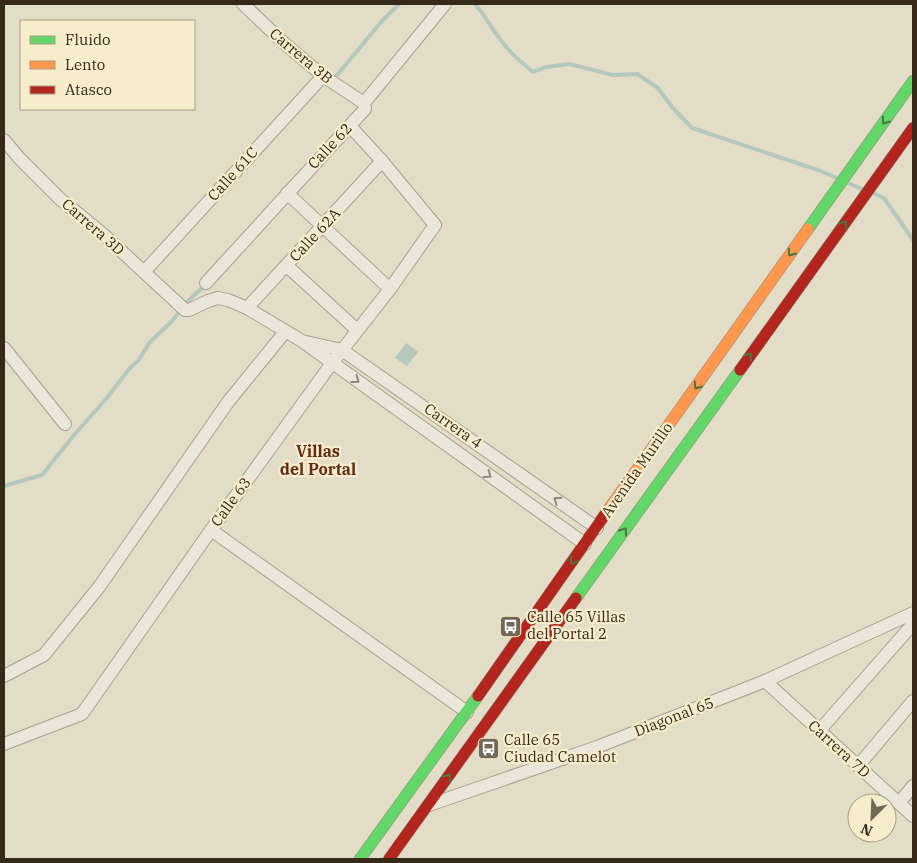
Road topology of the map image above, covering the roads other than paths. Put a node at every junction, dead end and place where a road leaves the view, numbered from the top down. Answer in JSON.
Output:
{"nodes":[{"id":1,"x":243,"y":4,"type":"edge"},
{"id":2,"x":445,"y":4,"type":"edge"},
{"id":3,"x":323,"y":76,"type":"junction"},
{"id":4,"x":913,"y":81,"type":"edge"},
{"id":5,"x":364,"y":103,"type":"junction"},
{"id":6,"x":350,"y":126,"type":"junction"},
{"id":7,"x":913,"y":128,"type":"edge"},
{"id":8,"x":4,"y":140,"type":"edge"},
{"id":9,"x":382,"y":161,"type":"junction"},
{"id":10,"x":287,"y":193,"type":"junction"},
{"id":11,"x":323,"y":227,"type":"junction"},
{"id":12,"x":287,"y":266,"type":"junction"},
{"id":13,"x":144,"y":272,"type":"junction"},
{"id":14,"x":206,"y":283,"type":"dead end"},
{"id":15,"x":390,"y":289,"type":"junction"},
{"id":16,"x":182,"y":308,"type":"joint"},
{"id":17,"x":247,"y":308,"type":"junction"},
{"id":18,"x":357,"y":330,"type":"junction"},
{"id":19,"x":286,"y":332,"type":"junction"},
{"id":20,"x":302,"y":341,"type":"junction"},
{"id":21,"x":4,"y":348,"type":"edge"},
{"id":22,"x":342,"y":350,"type":"junction"},
{"id":23,"x":332,"y":363,"type":"junction"},
{"id":24,"x":65,"y":424,"type":"dead end"},
{"id":25,"x":532,"y":482,"type":"junction"},
{"id":26,"x":520,"y":498,"type":"junction"},
{"id":27,"x":597,"y":528,"type":"junction"},
{"id":28,"x":211,"y":530,"type":"junction"},
{"id":29,"x":585,"y":544,"type":"junction"},
{"id":30,"x":913,"y":613,"type":"edge"},
{"id":31,"x":913,"y":624,"type":"edge"},
{"id":32,"x":4,"y":676,"type":"edge"},
{"id":33,"x":765,"y":681,"type":"junction"},
{"id":34,"x":913,"y":701,"type":"edge"},
{"id":35,"x":467,"y":712,"type":"junction"},
{"id":36,"x":819,"y":731,"type":"junction"},
{"id":37,"x":4,"y":744,"type":"edge"},
{"id":38,"x":858,"y":766,"type":"junction"},
{"id":39,"x":913,"y":786,"type":"edge"},
{"id":40,"x":899,"y":803,"type":"junction"},
{"id":41,"x":429,"y":805,"type":"junction"},
{"id":42,"x":913,"y":816,"type":"edge"},
{"id":43,"x":360,"y":859,"type":"edge"},
{"id":44,"x":389,"y":859,"type":"edge"}],
"edges":[{"from":1,"to":3,"type":"street","name":"Carrera 3B"},
{"from":2,"to":5,"type":"street","name":"Calle 62"},
{"from":3,"to":5,"type":"street","name":"Carrera 3B"},
{"from":3,"to":13,"type":"street","name":"Calle 61C"},
{"from":4,"to":27,"type":"main road","name":"Avenida Murillo","one_way":true},
{"from":5,"to":6,"type":"street","name":"Calle 62"},
{"from":6,"to":9,"type":"street"},
{"from":6,"to":10,"type":"street","name":"Calle 62"},
{"from":41,"to":7,"type":"main road","name":"Avenida Murillo","one_way":true},
{"from":8,"to":13,"type":"street","name":"Carrera 3D"},
{"from":9,"to":11,"type":"street","name":"Calle 62A"},
{"from":9,"to":15,"type":"street","name":"Calle 63"},
{"from":10,"to":11,"type":"street"},
{"from":10,"to":14,"type":"street","name":"Calle 62"},
{"from":11,"to":12,"type":"street","name":"Calle 62A"},
{"from":11,"to":15,"type":"street"},
{"from":12,"to":17,"type":"street","name":"Calle 62A"},
{"from":12,"to":18,"type":"street"},
{"from":13,"to":16,"type":"street","name":"Carrera 3D"},
{"from":15,"to":18,"type":"street","name":"Calle 63"},
{"from":16,"to":17,"type":"street","name":"Carrera 4"},
{"from":17,"to":19,"type":"street","name":"Carrera 4"},
{"from":18,"to":22,"type":"street","name":"Calle 63"},
{"from":19,"to":20,"type":"street","name":"Carrera 4"},
{"from":19,"to":32,"type":"street"},
{"from":20,"to":22,"type":"street","name":"Carrera 4"},
{"from":20,"to":23,"type":"street","name":"Carrera 4"},
{"from":21,"to":24,"type":"street"},
{"from":22,"to":23,"type":"street","name":"Calle 63"},
{"from":22,"to":25,"type":"street","name":"Carrera 4"},
{"from":23,"to":26,"type":"street","name":"Carrera 4","one_way":true},
{"from":23,"to":28,"type":"street","name":"Calle 63"},
{"from":25,"to":26,"type":"street"},
{"from":27,"to":25,"type":"street","name":"Carrera 4","one_way":true},
{"from":26,"to":29,"type":"street","name":"Carrera 4"},
{"from":27,"to":29,"type":"main road","name":"Avenida Murillo"},
{"from":28,"to":35,"type":"street"},
{"from":28,"to":37,"type":"street","name":"Calle 63"},
{"from":29,"to":35,"type":"main road","name":"Avenida Murillo","one_way":true},
{"from":30,"to":33,"type":"street","name":"Diagonal 65"},
{"from":31,"to":36,"type":"street"},
{"from":33,"to":36,"type":"street","name":"Carrera 7D"},
{"from":33,"to":41,"type":"street","name":"Diagonal 65"},
{"from":34,"to":38,"type":"street"},
{"from":35,"to":43,"type":"main road","name":"Avenida Murillo"},
{"from":36,"to":38,"type":"street","name":"Carrera 7D"},
{"from":38,"to":40,"type":"street","name":"Carrera 7D"},
{"from":39,"to":40,"type":"street"},
{"from":40,"to":42,"type":"street","name":"Carrera 7D"},
{"from":41,"to":44,"type":"main road","name":"Avenida Murillo"}]}
